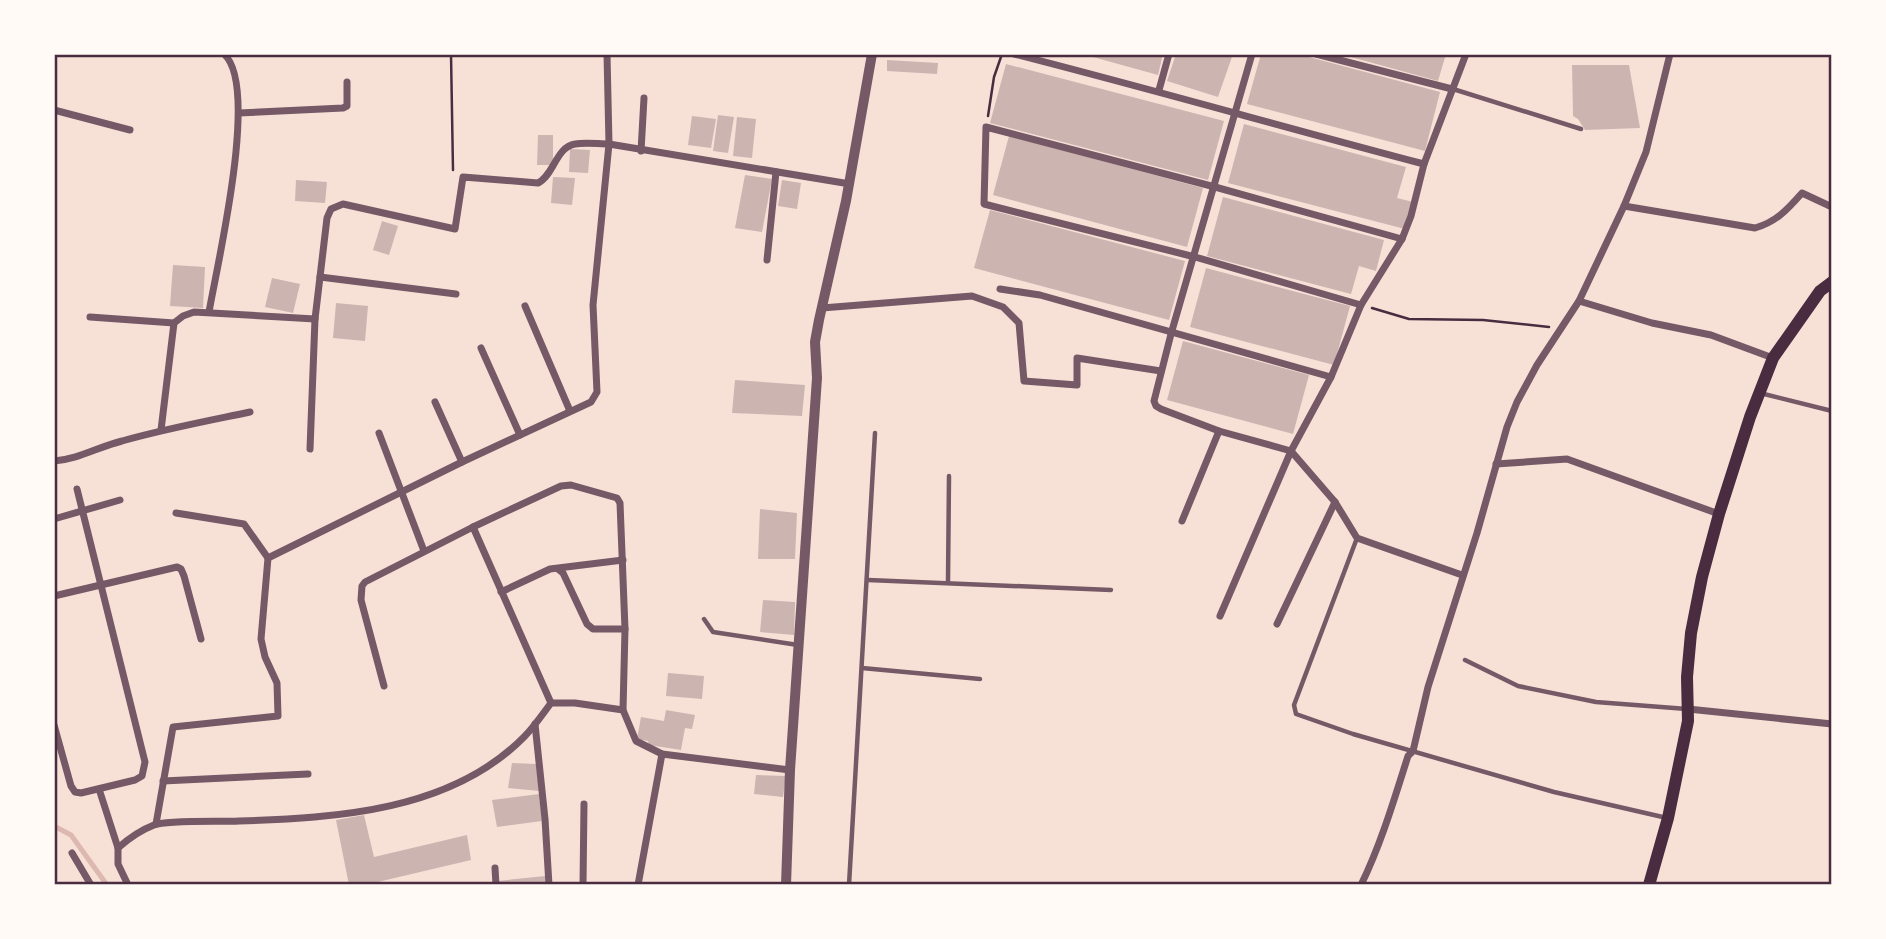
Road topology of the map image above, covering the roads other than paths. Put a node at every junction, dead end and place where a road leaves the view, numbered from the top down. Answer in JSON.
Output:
{"nodes":[{"id":1,"x":224,"y":54,"type":"edge"},
{"id":2,"x":607,"y":54,"type":"edge"},
{"id":3,"x":872,"y":54,"type":"edge"},
{"id":4,"x":898,"y":54,"type":"edge"},
{"id":5,"x":907,"y":54,"type":"edge"},
{"id":6,"x":1014,"y":54,"type":"edge"},
{"id":7,"x":1169,"y":54,"type":"edge"},
{"id":8,"x":1252,"y":54,"type":"edge"},
{"id":9,"x":1316,"y":54,"type":"edge"},
{"id":10,"x":1466,"y":54,"type":"edge"},
{"id":11,"x":1670,"y":54,"type":"edge"},
{"id":12,"x":347,"y":82,"type":"dead end"},
{"id":13,"x":1452,"y":89,"type":"junction"},
{"id":14,"x":1159,"y":90,"type":"junction"},
{"id":15,"x":644,"y":97,"type":"dead end"},
{"id":16,"x":54,"y":110,"type":"edge"},
{"id":17,"x":239,"y":113,"type":"junction"},
{"id":18,"x":1235,"y":114,"type":"junction"},
{"id":19,"x":130,"y":130,"type":"dead end"},
{"id":20,"x":1581,"y":130,"type":"dead end"},
{"id":21,"x":609,"y":144,"type":"junction"},
{"id":22,"x":642,"y":151,"type":"junction"},
{"id":23,"x":1424,"y":164,"type":"junction"},
{"id":24,"x":776,"y":172,"type":"junction"},
{"id":25,"x":850,"y":184,"type":"junction"},
{"id":26,"x":1215,"y":187,"type":"junction"},
{"id":27,"x":1624,"y":206,"type":"junction"},
{"id":28,"x":1832,"y":207,"type":"edge"},
{"id":29,"x":1402,"y":239,"type":"junction"},
{"id":30,"x":1195,"y":257,"type":"junction"},
{"id":31,"x":767,"y":260,"type":"dead end"},
{"id":32,"x":320,"y":277,"type":"junction"},
{"id":33,"x":1832,"y":282,"type":"edge"},
{"id":34,"x":1000,"y":289,"type":"dead end"},
{"id":35,"x":456,"y":294,"type":"dead end"},
{"id":36,"x":1579,"y":301,"type":"junction"},
{"id":37,"x":1361,"y":305,"type":"junction"},
{"id":38,"x":525,"y":306,"type":"dead end"},
{"id":39,"x":822,"y":308,"type":"junction"},
{"id":40,"x":209,"y":312,"type":"junction"},
{"id":41,"x":90,"y":317,"type":"dead end"},
{"id":42,"x":315,"y":319,"type":"junction"},
{"id":43,"x":174,"y":323,"type":"junction"},
{"id":44,"x":1171,"y":334,"type":"junction"},
{"id":45,"x":481,"y":348,"type":"dead end"},
{"id":46,"x":1773,"y":358,"type":"junction"},
{"id":47,"x":1161,"y":371,"type":"junction"},
{"id":48,"x":1331,"y":377,"type":"junction"},
{"id":49,"x":1759,"y":393,"type":"junction"},
{"id":50,"x":435,"y":402,"type":"dead end"},
{"id":51,"x":570,"y":411,"type":"junction"},
{"id":52,"x":1832,"y":411,"type":"edge"},
{"id":53,"x":250,"y":412,"type":"dead end"},
{"id":54,"x":161,"y":430,"type":"junction"},
{"id":55,"x":1219,"y":431,"type":"junction"},
{"id":56,"x":379,"y":433,"type":"dead end"},
{"id":57,"x":875,"y":433,"type":"dead end"},
{"id":58,"x":520,"y":435,"type":"junction"},
{"id":59,"x":310,"y":449,"type":"dead end"},
{"id":60,"x":1291,"y":450,"type":"junction"},
{"id":61,"x":54,"y":461,"type":"edge"},
{"id":62,"x":462,"y":462,"type":"junction"},
{"id":63,"x":1496,"y":464,"type":"junction"},
{"id":64,"x":949,"y":476,"type":"dead end"},
{"id":65,"x":77,"y":489,"type":"dead end"},
{"id":66,"x":402,"y":492,"type":"junction"},
{"id":67,"x":120,"y":500,"type":"dead end"},
{"id":68,"x":1335,"y":502,"type":"junction"},
{"id":69,"x":83,"y":511,"type":"junction"},
{"id":70,"x":176,"y":513,"type":"dead end"},
{"id":71,"x":1719,"y":514,"type":"junction"},
{"id":72,"x":54,"y":519,"type":"edge"},
{"id":73,"x":1182,"y":521,"type":"dead end"},
{"id":74,"x":473,"y":527,"type":"junction"},
{"id":75,"x":1357,"y":538,"type":"junction"},
{"id":76,"x":424,"y":551,"type":"junction"},
{"id":77,"x":268,"y":558,"type":"junction"},
{"id":78,"x":623,"y":560,"type":"junction"},
{"id":79,"x":557,"y":568,"type":"junction"},
{"id":80,"x":1462,"y":575,"type":"junction"},
{"id":81,"x":868,"y":580,"type":"junction"},
{"id":82,"x":948,"y":582,"type":"junction"},
{"id":83,"x":101,"y":584,"type":"junction"},
{"id":84,"x":1111,"y":590,"type":"dead end"},
{"id":85,"x":501,"y":592,"type":"junction"},
{"id":86,"x":54,"y":596,"type":"edge"},
{"id":87,"x":1220,"y":616,"type":"dead end"},
{"id":88,"x":704,"y":619,"type":"dead end"},
{"id":89,"x":1277,"y":624,"type":"dead end"},
{"id":90,"x":625,"y":629,"type":"junction"},
{"id":91,"x":201,"y":639,"type":"dead end"},
{"id":92,"x":799,"y":645,"type":"junction"},
{"id":93,"x":1465,"y":660,"type":"dead end"},
{"id":94,"x":862,"y":668,"type":"junction"},
{"id":95,"x":980,"y":679,"type":"dead end"},
{"id":96,"x":384,"y":686,"type":"dead end"},
{"id":97,"x":551,"y":704,"type":"junction"},
{"id":98,"x":1688,"y":709,"type":"junction"},
{"id":99,"x":623,"y":710,"type":"junction"},
{"id":100,"x":535,"y":724,"type":"junction"},
{"id":101,"x":1832,"y":724,"type":"edge"},
{"id":102,"x":54,"y":725,"type":"edge"},
{"id":103,"x":1413,"y":751,"type":"junction"},
{"id":104,"x":662,"y":754,"type":"junction"},
{"id":105,"x":790,"y":769,"type":"junction"},
{"id":106,"x":309,"y":774,"type":"dead end"},
{"id":107,"x":163,"y":781,"type":"junction"},
{"id":108,"x":99,"y":789,"type":"junction"},
{"id":109,"x":584,"y":804,"type":"dead end"},
{"id":110,"x":1668,"y":818,"type":"junction"},
{"id":111,"x":156,"y":824,"type":"junction"},
{"id":112,"x":118,"y":848,"type":"junction"},
{"id":113,"x":72,"y":853,"type":"dead end"},
{"id":114,"x":495,"y":868,"type":"dead end"},
{"id":115,"x":91,"y":885,"type":"edge"},
{"id":116,"x":128,"y":885,"type":"edge"},
{"id":117,"x":496,"y":885,"type":"edge"},
{"id":118,"x":549,"y":885,"type":"edge"},
{"id":119,"x":583,"y":885,"type":"edge"},
{"id":120,"x":638,"y":885,"type":"edge"},
{"id":121,"x":786,"y":885,"type":"edge"},
{"id":122,"x":849,"y":885,"type":"edge"},
{"id":123,"x":1361,"y":885,"type":"edge"},
{"id":124,"x":1649,"y":885,"type":"edge"}],
"edges":[{"from":1,"to":17,"type":"street"},
{"from":2,"to":21,"type":"street"},
{"from":3,"to":25,"type":"street"},
{"from":4,"to":5,"type":"lane"},
{"from":6,"to":14,"type":"street"},
{"from":7,"to":14,"type":"street"},
{"from":8,"to":18,"type":"street"},
{"from":9,"to":13,"type":"street"},
{"from":10,"to":13,"type":"street"},
{"from":11,"to":27,"type":"street"},
{"from":12,"to":17,"type":"street"},
{"from":13,"to":20,"type":"lane"},
{"from":13,"to":23,"type":"street"},
{"from":14,"to":18,"type":"street"},
{"from":15,"to":22,"type":"street"},
{"from":16,"to":19,"type":"street"},
{"from":17,"to":40,"type":"street"},
{"from":18,"to":23,"type":"street"},
{"from":18,"to":26,"type":"street"},
{"from":21,"to":22,"type":"street"},
{"from":21,"to":32,"type":"street"},
{"from":21,"to":51,"type":"street"},
{"from":22,"to":24,"type":"street"},
{"from":23,"to":29,"type":"street"},
{"from":24,"to":25,"type":"street"},
{"from":24,"to":31,"type":"street"},
{"from":25,"to":39,"type":"street"},
{"from":26,"to":29,"type":"street"},
{"from":26,"to":30,"type":"street"},
{"from":26,"to":30,"type":"street"},
{"from":27,"to":28,"type":"street"},
{"from":27,"to":36,"type":"street"},
{"from":29,"to":37,"type":"street"},
{"from":30,"to":37,"type":"street"},
{"from":30,"to":44,"type":"street"},
{"from":32,"to":35,"type":"street"},
{"from":32,"to":42,"type":"street"},
{"from":33,"to":46,"type":"main road"},
{"from":34,"to":44,"type":"street"},
{"from":36,"to":46,"type":"street"},
{"from":36,"to":63,"type":"street"},
{"from":37,"to":48,"type":"street"},
{"from":38,"to":51,"type":"street"},
{"from":39,"to":47,"type":"street"},
{"from":39,"to":92,"type":"street"},
{"from":40,"to":42,"type":"street"},
{"from":40,"to":43,"type":"street"},
{"from":41,"to":43,"type":"street"},
{"from":42,"to":59,"type":"street"},
{"from":43,"to":54,"type":"street"},
{"from":44,"to":47,"type":"street"},
{"from":44,"to":48,"type":"street"},
{"from":45,"to":58,"type":"street"},
{"from":46,"to":49,"type":"main road"},
{"from":47,"to":55,"type":"street"},
{"from":48,"to":60,"type":"street"},
{"from":49,"to":52,"type":"lane"},
{"from":49,"to":71,"type":"main road"},
{"from":50,"to":62,"type":"street"},
{"from":51,"to":58,"type":"street"},
{"from":53,"to":54,"type":"street"},
{"from":54,"to":61,"type":"street"},
{"from":55,"to":60,"type":"street"},
{"from":55,"to":73,"type":"street"},
{"from":56,"to":66,"type":"street"},
{"from":57,"to":81,"type":"lane"},
{"from":58,"to":62,"type":"street"},
{"from":60,"to":68,"type":"street"},
{"from":60,"to":87,"type":"street"},
{"from":62,"to":66,"type":"street"},
{"from":63,"to":71,"type":"street"},
{"from":63,"to":80,"type":"street"},
{"from":64,"to":82,"type":"lane"},
{"from":65,"to":69,"type":"street"},
{"from":66,"to":76,"type":"street"},
{"from":66,"to":77,"type":"street"},
{"from":67,"to":69,"type":"street"},
{"from":68,"to":75,"type":"street"},
{"from":68,"to":89,"type":"street"},
{"from":69,"to":72,"type":"street"},
{"from":69,"to":83,"type":"street"},
{"from":70,"to":77,"type":"street"},
{"from":71,"to":98,"type":"main road"},
{"from":74,"to":76,"type":"street"},
{"from":74,"to":78,"type":"street"},
{"from":74,"to":85,"type":"street"},
{"from":75,"to":80,"type":"street"},
{"from":75,"to":103,"type":"lane"},
{"from":76,"to":96,"type":"street"},
{"from":77,"to":107,"type":"street"},
{"from":78,"to":79,"type":"street"},
{"from":78,"to":90,"type":"street"},
{"from":79,"to":85,"type":"street"},
{"from":79,"to":90,"type":"street"},
{"from":80,"to":103,"type":"street"},
{"from":81,"to":82,"type":"lane"},
{"from":81,"to":94,"type":"lane"},
{"from":82,"to":84,"type":"lane"},
{"from":83,"to":86,"type":"street"},
{"from":83,"to":91,"type":"street"},
{"from":83,"to":108,"type":"street"},
{"from":85,"to":97,"type":"street"},
{"from":88,"to":92,"type":"lane"},
{"from":90,"to":99,"type":"street"},
{"from":92,"to":105,"type":"street"},
{"from":93,"to":98,"type":"lane"},
{"from":94,"to":95,"type":"lane"},
{"from":94,"to":122,"type":"lane"},
{"from":97,"to":99,"type":"street"},
{"from":97,"to":100,"type":"street"},
{"from":98,"to":101,"type":"street"},
{"from":98,"to":110,"type":"main road"},
{"from":99,"to":104,"type":"street"},
{"from":100,"to":111,"type":"street"},
{"from":100,"to":118,"type":"street"},
{"from":102,"to":108,"type":"street"},
{"from":103,"to":110,"type":"lane"},
{"from":103,"to":123,"type":"street"},
{"from":104,"to":105,"type":"street"},
{"from":104,"to":120,"type":"street"},
{"from":105,"to":121,"type":"street"},
{"from":106,"to":107,"type":"street"},
{"from":107,"to":111,"type":"street"},
{"from":108,"to":112,"type":"street"},
{"from":109,"to":119,"type":"street"},
{"from":110,"to":124,"type":"main road"},
{"from":111,"to":112,"type":"street"},
{"from":112,"to":116,"type":"street"},
{"from":113,"to":115,"type":"street"},
{"from":114,"to":117,"type":"street"}]}
